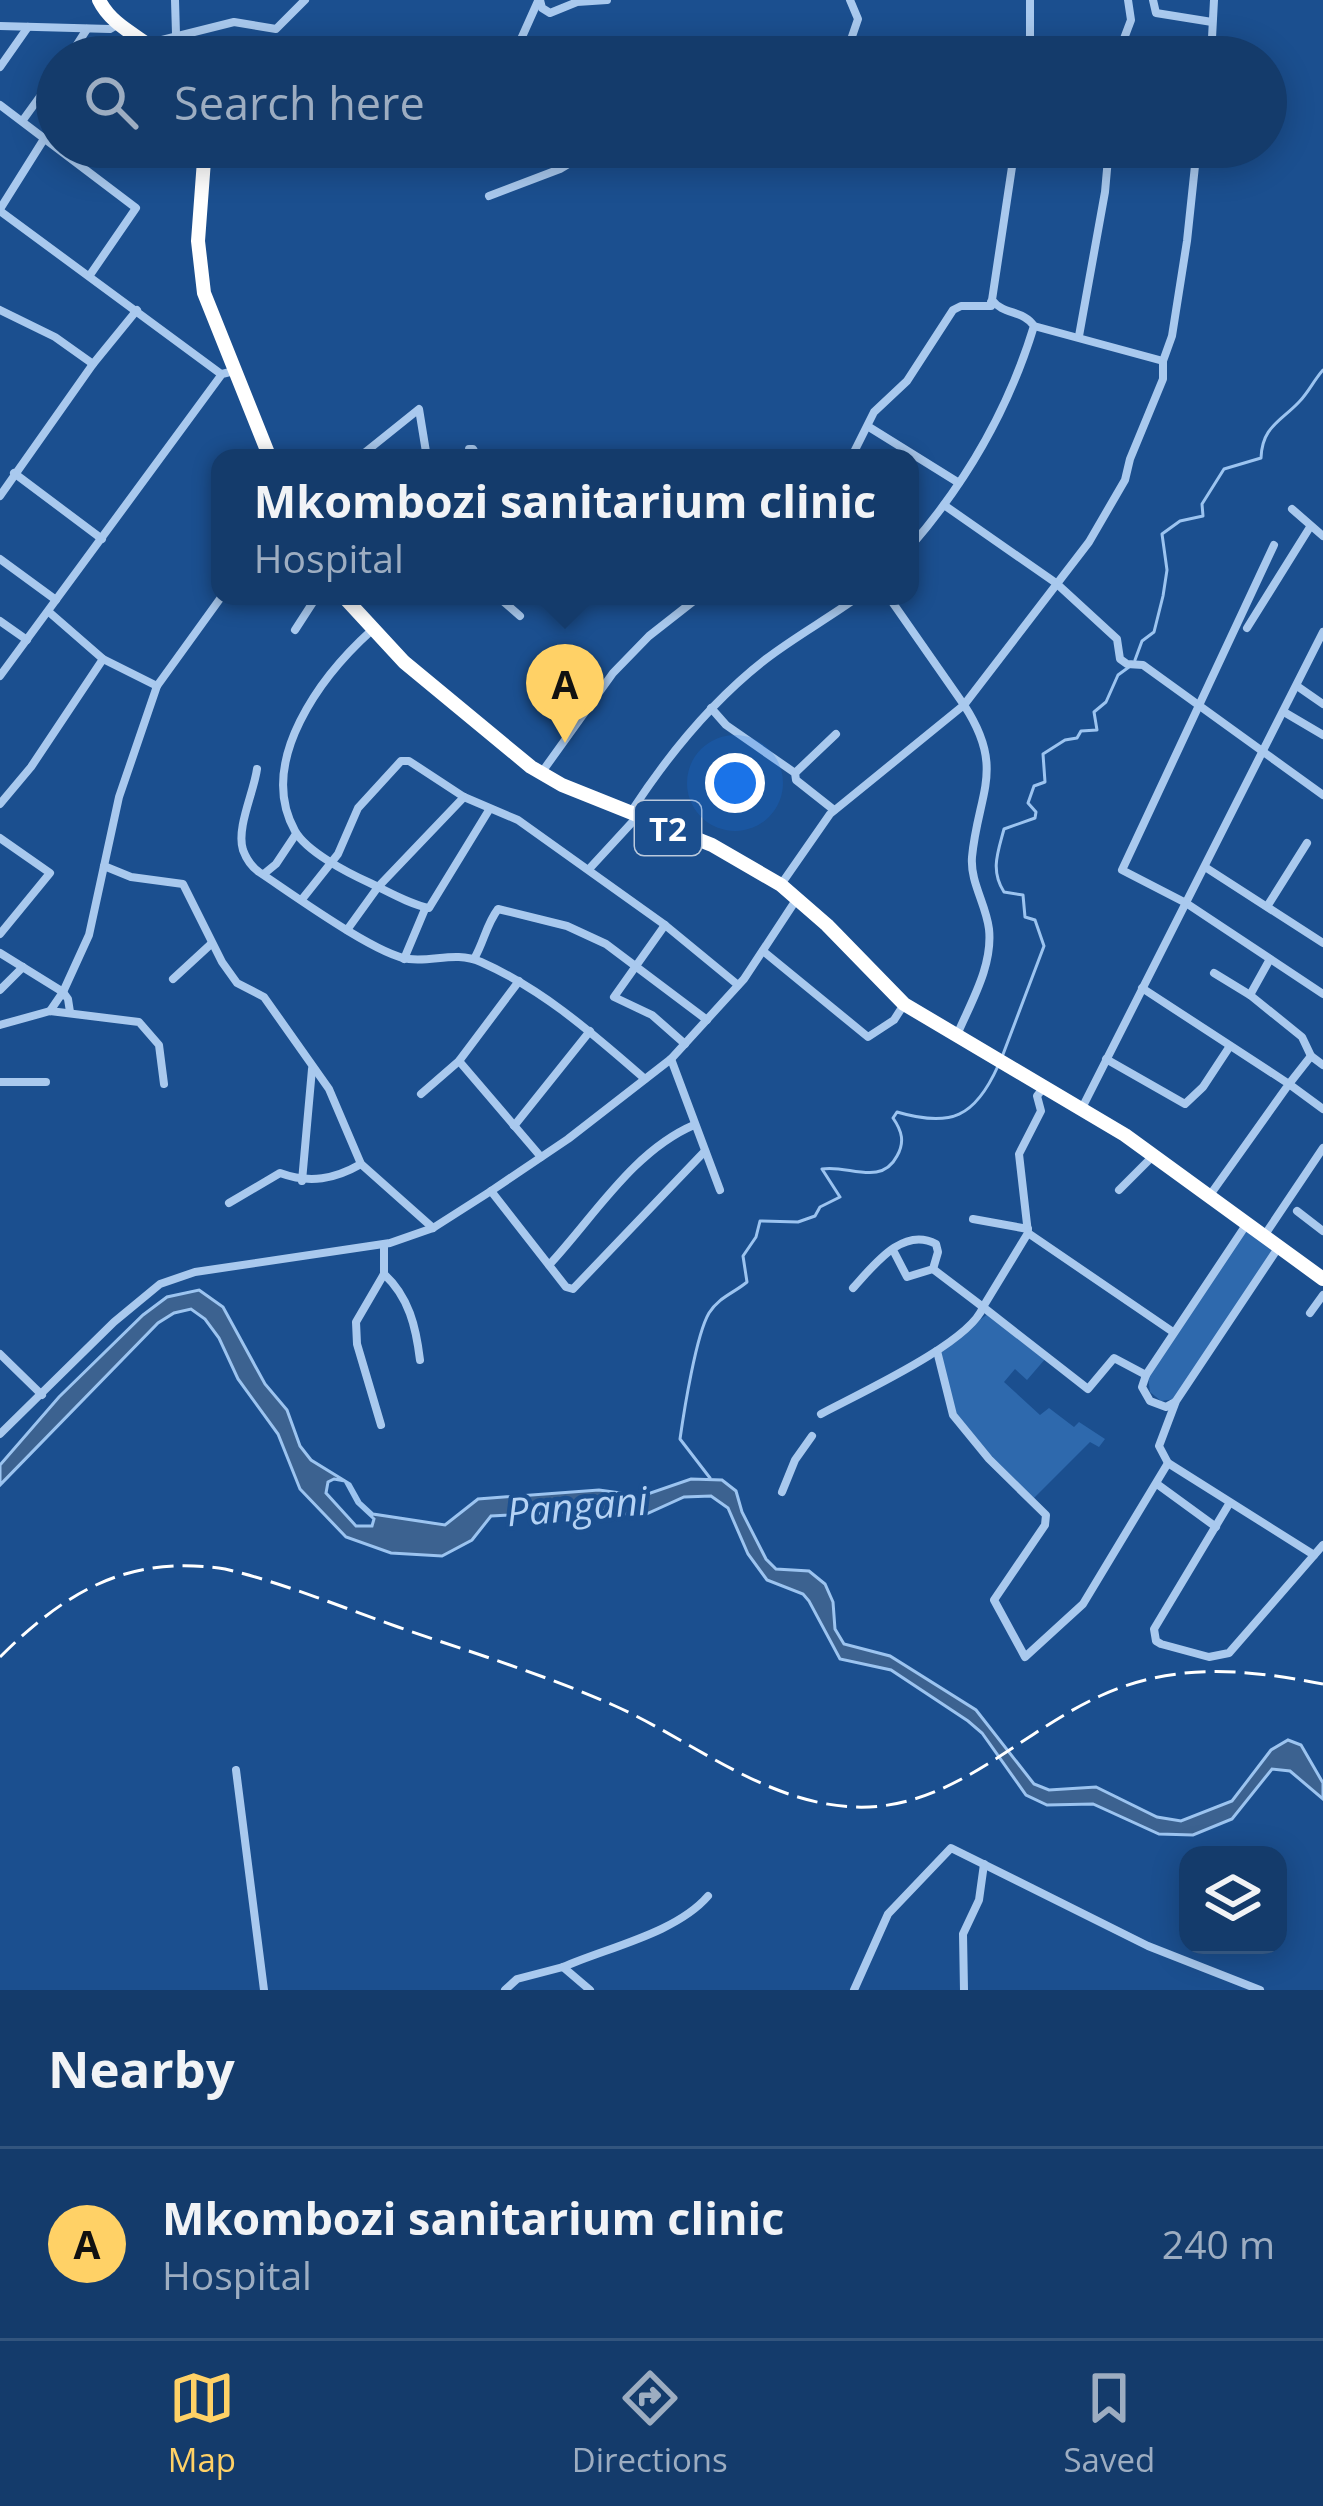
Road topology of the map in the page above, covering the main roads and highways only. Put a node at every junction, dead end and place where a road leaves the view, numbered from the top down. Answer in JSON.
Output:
{"nodes":[{"id":1,"x":99,"y":0,"type":"edge"},
{"id":2,"x":137,"y":36,"type":"edge"},
{"id":3,"x":203,"y":168,"type":"edge"},
{"id":4,"x":266,"y":449,"type":"edge"},
{"id":5,"x":351,"y":605,"type":"edge"},
{"id":6,"x":1323,"y":1279,"type":"edge"}],
"edges":[{"from":1,"to":2,"type":"highway"},
{"from":3,"to":4,"type":"highway"},
{"from":5,"to":6,"type":"highway","number":"T2"}]}
